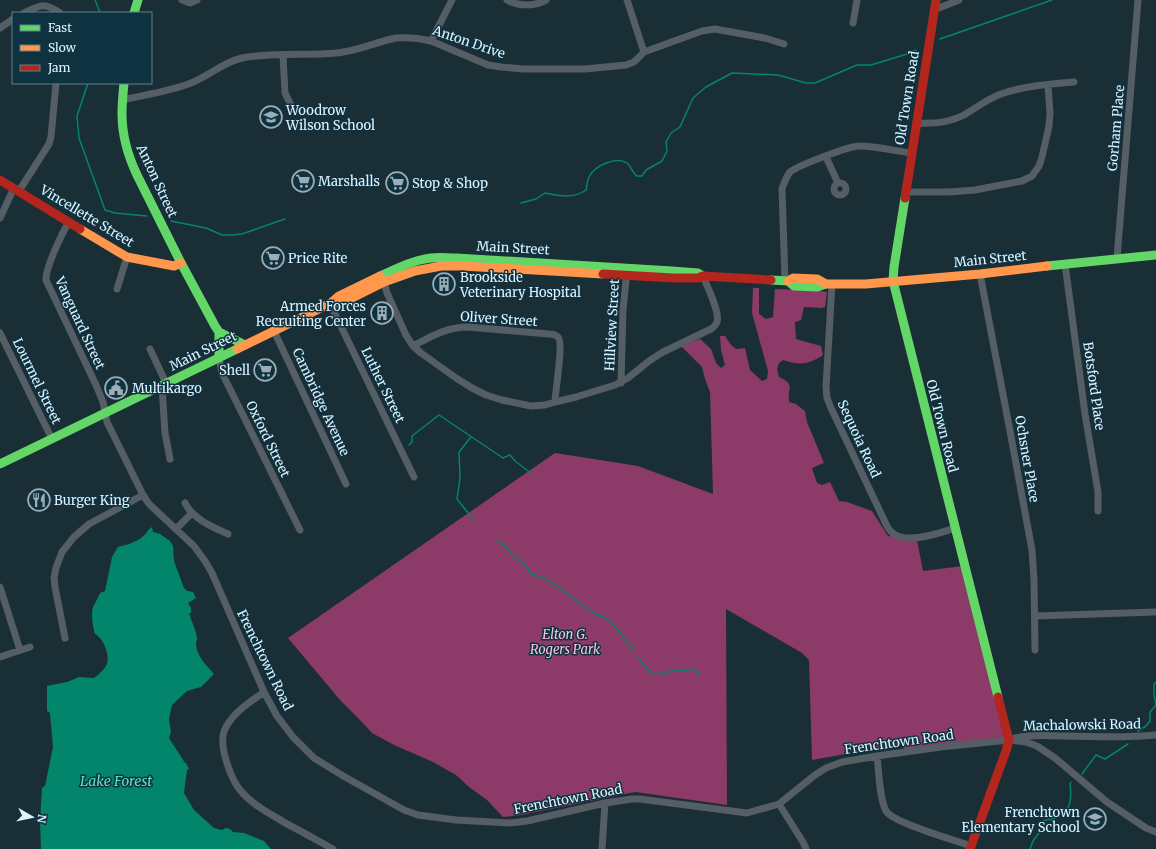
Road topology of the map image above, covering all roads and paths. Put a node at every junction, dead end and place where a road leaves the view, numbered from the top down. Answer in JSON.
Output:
{"nodes":[{"id":1,"x":138,"y":0,"type":"edge"},
{"id":2,"x":182,"y":0,"type":"edge"},
{"id":3,"x":197,"y":0,"type":"edge"},
{"id":4,"x":452,"y":0,"type":"edge"},
{"id":5,"x":507,"y":0,"type":"edge"},
{"id":6,"x":546,"y":0,"type":"edge"},
{"id":7,"x":627,"y":0,"type":"edge"},
{"id":8,"x":857,"y":0,"type":"edge"},
{"id":9,"x":936,"y":0,"type":"edge"},
{"id":10,"x":959,"y":0,"type":"edge"},
{"id":11,"x":1138,"y":0,"type":"edge"},
{"id":12,"x":37,"y":3,"type":"edge"},
{"id":13,"x":934,"y":10,"type":"junction"},
{"id":14,"x":25,"y":12,"type":"edge"},
{"id":15,"x":59,"y":12,"type":"edge"},
{"id":16,"x":134,"y":12,"type":"edge"},
{"id":17,"x":12,"y":20,"type":"edge"},
{"id":18,"x":853,"y":23,"type":"dead end"},
{"id":19,"x":0,"y":28,"type":"edge"},
{"id":20,"x":431,"y":41,"type":"junction"},
{"id":21,"x":784,"y":44,"type":"dead end"},
{"id":22,"x":644,"y":52,"type":"junction"},
{"id":23,"x":283,"y":55,"type":"junction"},
{"id":24,"x":1074,"y":82,"type":"dead end"},
{"id":25,"x":56,"y":84,"type":"edge"},
{"id":26,"x":124,"y":84,"type":"edge"},
{"id":27,"x":1048,"y":85,"type":"junction"},
{"id":28,"x":122,"y":100,"type":"junction"},
{"id":29,"x":291,"y":105,"type":"dead end"},
{"id":30,"x":916,"y":123,"type":"junction"},
{"id":31,"x":911,"y":153,"type":"junction"},
{"id":32,"x":826,"y":157,"type":"junction"},
{"id":33,"x":0,"y":180,"type":"edge"},
{"id":34,"x":838,"y":183,"type":"dead end"},
{"id":35,"x":16,"y":190,"type":"junction"},
{"id":36,"x":905,"y":192,"type":"junction"},
{"id":37,"x":0,"y":218,"type":"edge"},
{"id":38,"x":68,"y":222,"type":"junction"},
{"id":39,"x":1156,"y":255,"type":"edge"},
{"id":40,"x":127,"y":257,"type":"junction"},
{"id":41,"x":1117,"y":258,"type":"junction"},
{"id":42,"x":181,"y":263,"type":"junction"},
{"id":43,"x":1065,"y":264,"type":"junction"},
{"id":44,"x":627,"y":272,"type":"junction"},
{"id":45,"x":980,"y":274,"type":"junction"},
{"id":46,"x":703,"y":276,"type":"junction"},
{"id":47,"x":383,"y":278,"type":"junction"},
{"id":48,"x":787,"y":281,"type":"junction"},
{"id":49,"x":893,"y":281,"type":"junction"},
{"id":50,"x":829,"y":284,"type":"junction"},
{"id":51,"x":117,"y":289,"type":"dead end"},
{"id":52,"x":331,"y":303,"type":"junction"},
{"id":53,"x":274,"y":331,"type":"junction"},
{"id":54,"x":219,"y":332,"type":"junction"},
{"id":55,"x":0,"y":333,"type":"edge"},
{"id":56,"x":245,"y":345,"type":"junction"},
{"id":57,"x":413,"y":346,"type":"junction"},
{"id":58,"x":150,"y":349,"type":"dead end"},
{"id":59,"x":219,"y":358,"type":"junction"},
{"id":60,"x":621,"y":383,"type":"junction"},
{"id":61,"x":164,"y":385,"type":"junction"},
{"id":62,"x":555,"y":402,"type":"junction"},
{"id":63,"x":106,"y":413,"type":"junction"},
{"id":64,"x":52,"y":439,"type":"junction"},
{"id":65,"x":170,"y":459,"type":"dead end"},
{"id":66,"x":0,"y":464,"type":"edge"},
{"id":67,"x":414,"y":477,"type":"dead end"},
{"id":68,"x":346,"y":484,"type":"dead end"},
{"id":69,"x":143,"y":495,"type":"junction"},
{"id":70,"x":185,"y":503,"type":"dead end"},
{"id":71,"x":1098,"y":511,"type":"dead end"},
{"id":72,"x":192,"y":513,"type":"junction"},
{"id":73,"x":955,"y":528,"type":"junction"},
{"id":74,"x":176,"y":529,"type":"junction"},
{"id":75,"x":300,"y":530,"type":"dead end"},
{"id":76,"x":228,"y":534,"type":"dead end"},
{"id":77,"x":0,"y":587,"type":"edge"},
{"id":78,"x":1156,"y":612,"type":"edge"},
{"id":79,"x":1035,"y":616,"type":"junction"},
{"id":80,"x":65,"y":638,"type":"dead end"},
{"id":81,"x":30,"y":647,"type":"dead end"},
{"id":82,"x":20,"y":650,"type":"junction"},
{"id":83,"x":1035,"y":650,"type":"dead end"},
{"id":84,"x":0,"y":657,"type":"edge"},
{"id":85,"x":264,"y":692,"type":"junction"},
{"id":86,"x":1156,"y":735,"type":"edge"},
{"id":87,"x":1045,"y":736,"type":"junction"},
{"id":88,"x":1009,"y":740,"type":"junction"},
{"id":89,"x":1042,"y":750,"type":"junction"},
{"id":90,"x":877,"y":756,"type":"junction"},
{"id":91,"x":605,"y":803,"type":"junction"},
{"id":92,"x":779,"y":804,"type":"junction"},
{"id":93,"x":1156,"y":832,"type":"edge"},
{"id":94,"x":970,"y":847,"type":"edge"},
{"id":95,"x":333,"y":849,"type":"edge"},
{"id":96,"x":602,"y":849,"type":"edge"},
{"id":97,"x":806,"y":849,"type":"edge"}],
"edges":[{"from":1,"to":16,"type":"main road"},
{"from":2,"to":3,"type":"street"},
{"from":4,"to":20,"type":"street"},
{"from":5,"to":6,"type":"street"},
{"from":7,"to":22,"type":"street"},
{"from":8,"to":18,"type":"street"},
{"from":9,"to":13,"type":"main road","name":"Old Town Road"},
{"from":10,"to":13,"type":"street"},
{"from":11,"to":41,"type":"street","name":"Gorham Place"},
{"from":12,"to":14,"type":"street"},
{"from":12,"to":15,"type":"street"},
{"from":13,"to":30,"type":"main road","name":"Old Town Road"},
{"from":17,"to":19,"type":"street"},
{"from":20,"to":22,"type":"street","name":"Anton Drive"},
{"from":20,"to":23,"type":"street","name":"Anton Drive"},
{"from":21,"to":22,"type":"street","name":"Anton Drive"},
{"from":23,"to":28,"type":"street","name":"Anton Drive"},
{"from":23,"to":29,"type":"street"},
{"from":24,"to":27,"type":"street"},
{"from":25,"to":35,"type":"street"},
{"from":26,"to":28,"type":"main road","name":"Anton Street"},
{"from":27,"to":30,"type":"street"},
{"from":27,"to":36,"type":"street"},
{"from":28,"to":42,"type":"main road","name":"Anton Street"},
{"from":30,"to":31,"type":"main road","name":"Old Town Road"},
{"from":31,"to":32,"type":"street"},
{"from":31,"to":36,"type":"main road","name":"Old Town Road"},
{"from":32,"to":34,"type":"street"},
{"from":32,"to":48,"type":"street"},
{"from":33,"to":35,"type":"main road","name":"Vincellette Street"},
{"from":35,"to":37,"type":"street"},
{"from":35,"to":38,"type":"main road","name":"Vincellette Street"},
{"from":36,"to":49,"type":"main road","name":"Old Town Road"},
{"from":38,"to":40,"type":"main road","name":"Vincellette Street"},
{"from":38,"to":63,"type":"street","name":"Vanguard Street"},
{"from":39,"to":41,"type":"main road","name":"Main Street"},
{"from":40,"to":42,"type":"main road","name":"Vincellette Street"},
{"from":40,"to":51,"type":"street"},
{"from":41,"to":43,"type":"main road","name":"Main Street"},
{"from":42,"to":54,"type":"main road"},
{"from":43,"to":45,"type":"main road","name":"Main Street"},
{"from":43,"to":71,"type":"street","name":"Botsford Place"},
{"from":44,"to":46,"type":"main road","name":"Main Street"},
{"from":44,"to":47,"type":"main road","name":"Main Street"},
{"from":44,"to":60,"type":"street","name":"Hillview Street"},
{"from":45,"to":49,"type":"main road","name":"Main Street"},
{"from":45,"to":79,"type":"street","name":"Ochsner Place"},
{"from":46,"to":48,"type":"main road","name":"Main Street"},
{"from":46,"to":60,"type":"street"},
{"from":47,"to":52,"type":"main road","name":"Main Street"},
{"from":47,"to":57,"type":"street"},
{"from":48,"to":50,"type":"main road","name":"Main Street"},
{"from":49,"to":50,"type":"main road","name":"Main Street"},
{"from":49,"to":73,"type":"main road","name":"Old Town Road"},
{"from":50,"to":73,"type":"street","name":"Sequoia Road"},
{"from":52,"to":53,"type":"main road","name":"Main Street"},
{"from":52,"to":67,"type":"street","name":"Luther Street"},
{"from":53,"to":56,"type":"main road","name":"Main Street"},
{"from":53,"to":68,"type":"street","name":"Cambridge Avenue"},
{"from":54,"to":56,"type":"main road"},
{"from":54,"to":59,"type":"main road"},
{"from":55,"to":64,"type":"street","name":"Lourmel Street"},
{"from":56,"to":59,"type":"main road","name":"Main Street"},
{"from":57,"to":62,"type":"street"},
{"from":57,"to":62,"type":"street","name":"Oliver Street"},
{"from":58,"to":61,"type":"street"},
{"from":59,"to":61,"type":"main road","name":"Main Street"},
{"from":59,"to":75,"type":"street","name":"Oxford Street"},
{"from":60,"to":62,"type":"street"},
{"from":61,"to":63,"type":"main road","name":"Main Street"},
{"from":61,"to":65,"type":"street"},
{"from":63,"to":64,"type":"main road","name":"Main Street"},
{"from":63,"to":69,"type":"street","name":"Frenchtown Road"},
{"from":64,"to":66,"type":"main road","name":"Main Street"},
{"from":69,"to":74,"type":"street","name":"Frenchtown Road"},
{"from":69,"to":80,"type":"street"},
{"from":70,"to":72,"type":"street"},
{"from":72,"to":74,"type":"street"},
{"from":72,"to":76,"type":"street"},
{"from":73,"to":88,"type":"main road","name":"Old Town Road"},
{"from":74,"to":85,"type":"street","name":"Frenchtown Road"},
{"from":77,"to":82,"type":"street"},
{"from":78,"to":79,"type":"street"},
{"from":79,"to":83,"type":"street","name":"Ochsner Place"},
{"from":81,"to":82,"type":"street"},
{"from":82,"to":84,"type":"street"},
{"from":85,"to":91,"type":"street","name":"Frenchtown Road"},
{"from":85,"to":95,"type":"street"},
{"from":86,"to":87,"type":"street","name":"Machalowski Road"},
{"from":87,"to":88,"type":"street","name":"Machalowski Road"},
{"from":87,"to":89,"type":"street"},
{"from":88,"to":89,"type":"street","name":"Frenchtown Road"},
{"from":88,"to":90,"type":"street","name":"Frenchtown Road"},
{"from":88,"to":94,"type":"main road"},
{"from":89,"to":93,"type":"street","name":"Frenchtown Road"},
{"from":90,"to":92,"type":"street","name":"Frenchtown Road"},
{"from":90,"to":94,"type":"street"},
{"from":91,"to":92,"type":"street","name":"Frenchtown Road"},
{"from":91,"to":96,"type":"street"},
{"from":92,"to":97,"type":"street"}]}
